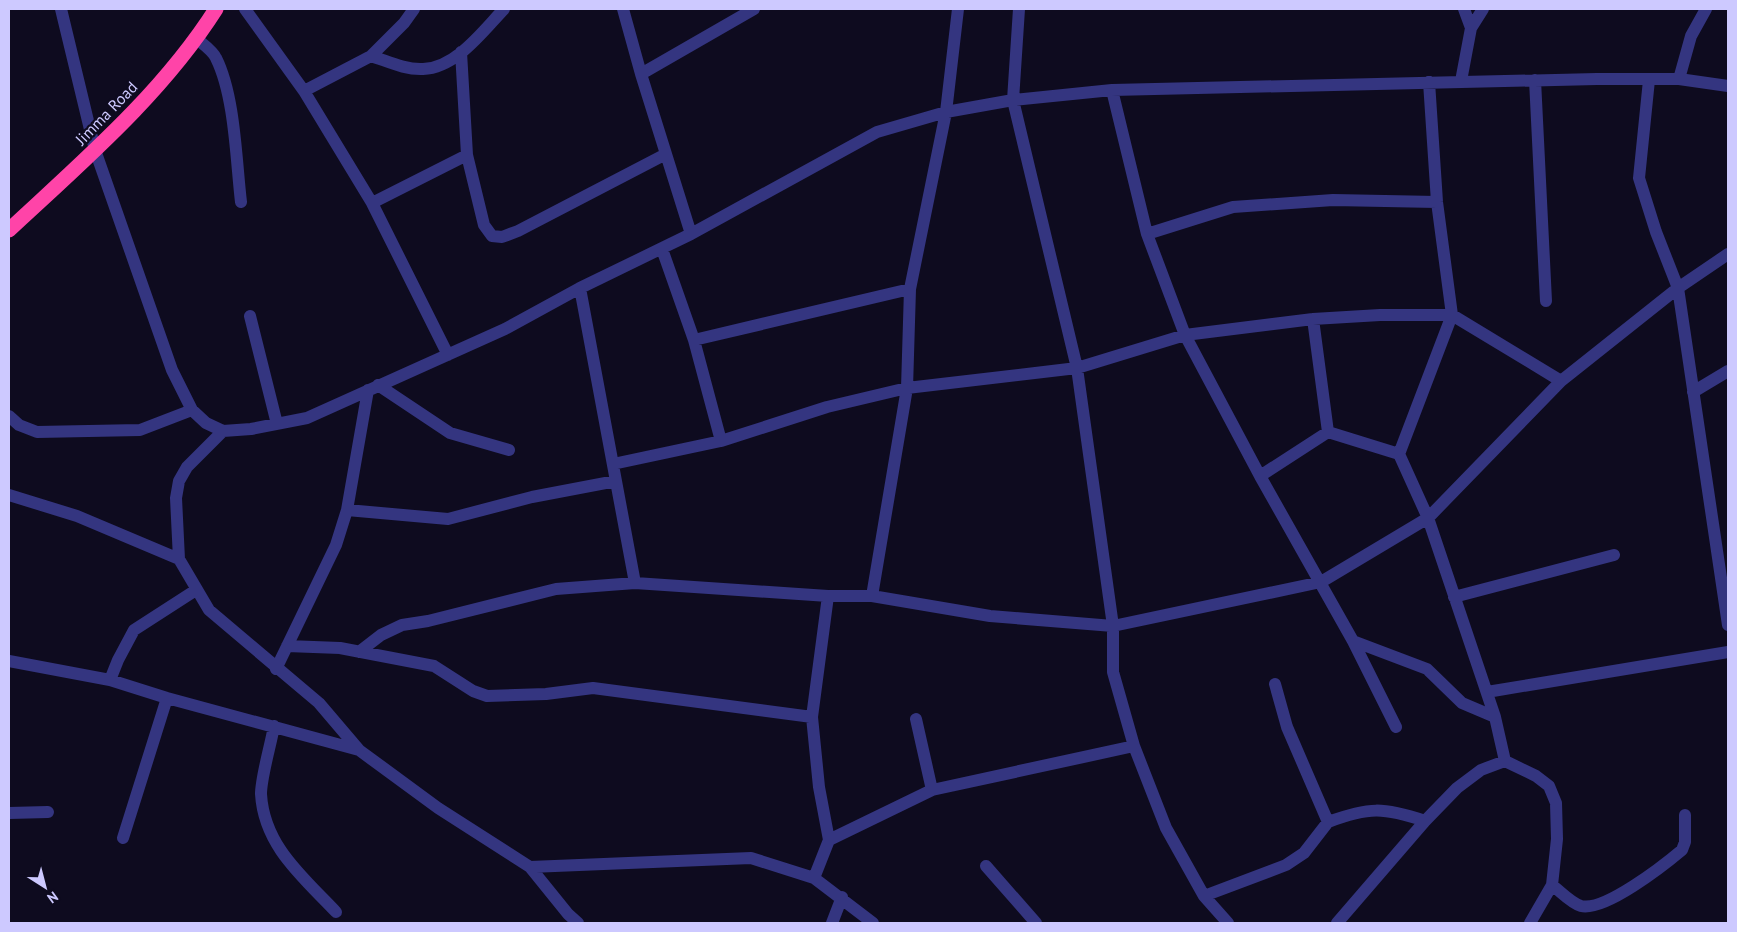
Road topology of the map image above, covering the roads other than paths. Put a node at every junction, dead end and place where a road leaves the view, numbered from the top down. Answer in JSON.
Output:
{"nodes":[{"id":1,"x":61,"y":9,"type":"edge"},
{"id":2,"x":216,"y":9,"type":"edge"},
{"id":3,"x":245,"y":9,"type":"edge"},
{"id":4,"x":414,"y":9,"type":"edge"},
{"id":5,"x":504,"y":9,"type":"edge"},
{"id":6,"x":623,"y":9,"type":"edge"},
{"id":7,"x":754,"y":9,"type":"edge"},
{"id":8,"x":958,"y":9,"type":"edge"},
{"id":9,"x":1019,"y":9,"type":"edge"},
{"id":10,"x":1464,"y":9,"type":"edge"},
{"id":11,"x":1483,"y":9,"type":"edge"},
{"id":12,"x":1706,"y":9,"type":"edge"},
{"id":13,"x":1471,"y":28,"type":"junction"},
{"id":14,"x":197,"y":39,"type":"junction"},
{"id":15,"x":462,"y":52,"type":"junction"},
{"id":16,"x":370,"y":56,"type":"junction"},
{"id":17,"x":641,"y":74,"type":"junction"},
{"id":18,"x":1679,"y":79,"type":"junction"},
{"id":19,"x":1461,"y":80,"type":"junction"},
{"id":20,"x":1535,"y":80,"type":"junction"},
{"id":21,"x":1649,"y":80,"type":"junction"},
{"id":22,"x":1429,"y":82,"type":"junction"},
{"id":23,"x":1728,"y":86,"type":"edge"},
{"id":24,"x":1112,"y":90,"type":"junction"},
{"id":25,"x":304,"y":91,"type":"junction"},
{"id":26,"x":1013,"y":100,"type":"junction"},
{"id":27,"x":946,"y":112,"type":"junction"},
{"id":28,"x":95,"y":150,"type":"junction"},
{"id":29,"x":666,"y":154,"type":"junction"},
{"id":30,"x":467,"y":155,"type":"junction"},
{"id":31,"x":241,"y":202,"type":"dead end"},
{"id":32,"x":1437,"y":202,"type":"junction"},
{"id":33,"x":372,"y":203,"type":"junction"},
{"id":34,"x":9,"y":230,"type":"edge"},
{"id":35,"x":691,"y":234,"type":"junction"},
{"id":36,"x":1147,"y":234,"type":"junction"},
{"id":37,"x":662,"y":249,"type":"junction"},
{"id":38,"x":1728,"y":254,"type":"edge"},
{"id":39,"x":580,"y":288,"type":"junction"},
{"id":40,"x":1678,"y":288,"type":"junction"},
{"id":41,"x":910,"y":289,"type":"junction"},
{"id":42,"x":1546,"y":301,"type":"dead end"},
{"id":43,"x":1452,"y":315,"type":"junction"},
{"id":44,"x":250,"y":316,"type":"dead end"},
{"id":45,"x":1313,"y":319,"type":"junction"},
{"id":46,"x":1185,"y":335,"type":"junction"},
{"id":47,"x":694,"y":340,"type":"junction"},
{"id":48,"x":448,"y":355,"type":"junction"},
{"id":49,"x":1078,"y":368,"type":"junction"},
{"id":50,"x":1728,"y":371,"type":"edge"},
{"id":51,"x":1562,"y":382,"type":"junction"},
{"id":52,"x":373,"y":387,"type":"junction"},
{"id":53,"x":908,"y":388,"type":"junction"},
{"id":54,"x":1693,"y":392,"type":"junction"},
{"id":55,"x":192,"y":410,"type":"junction"},
{"id":56,"x":9,"y":416,"type":"edge"},
{"id":57,"x":277,"y":424,"type":"junction"},
{"id":58,"x":223,"y":432,"type":"junction"},
{"id":59,"x":1328,"y":432,"type":"junction"},
{"id":60,"x":721,"y":441,"type":"junction"},
{"id":61,"x":509,"y":450,"type":"dead end"},
{"id":62,"x":1399,"y":454,"type":"junction"},
{"id":63,"x":613,"y":464,"type":"junction"},
{"id":64,"x":1260,"y":476,"type":"junction"},
{"id":65,"x":616,"y":481,"type":"junction"},
{"id":66,"x":9,"y":495,"type":"edge"},
{"id":67,"x":346,"y":510,"type":"junction"},
{"id":68,"x":1428,"y":518,"type":"junction"},
{"id":69,"x":1722,"y":545,"type":"edge"},
{"id":70,"x":1614,"y":555,"type":"dead end"},
{"id":71,"x":179,"y":559,"type":"junction"},
{"id":72,"x":1321,"y":582,"type":"junction"},
{"id":73,"x":635,"y":583,"type":"junction"},
{"id":74,"x":196,"y":590,"type":"junction"},
{"id":75,"x":828,"y":596,"type":"junction"},
{"id":76,"x":872,"y":596,"type":"junction"},
{"id":77,"x":1454,"y":597,"type":"junction"},
{"id":78,"x":1728,"y":625,"type":"edge"},
{"id":79,"x":1113,"y":626,"type":"junction"},
{"id":80,"x":1354,"y":641,"type":"junction"},
{"id":81,"x":287,"y":646,"type":"junction"},
{"id":82,"x":359,"y":652,"type":"junction"},
{"id":83,"x":1728,"y":652,"type":"edge"},
{"id":84,"x":9,"y":662,"type":"edge"},
{"id":85,"x":276,"y":669,"type":"junction"},
{"id":86,"x":110,"y":680,"type":"junction"},
{"id":87,"x":1274,"y":684,"type":"dead end"},
{"id":88,"x":1487,"y":692,"type":"junction"},
{"id":89,"x":167,"y":698,"type":"junction"},
{"id":90,"x":812,"y":717,"type":"junction"},
{"id":91,"x":1495,"y":717,"type":"junction"},
{"id":92,"x":916,"y":719,"type":"dead end"},
{"id":93,"x":274,"y":726,"type":"junction"},
{"id":94,"x":1396,"y":727,"type":"dead end"},
{"id":95,"x":1134,"y":746,"type":"junction"},
{"id":96,"x":359,"y":750,"type":"junction"},
{"id":97,"x":1506,"y":761,"type":"junction"},
{"id":98,"x":932,"y":790,"type":"junction"},
{"id":99,"x":48,"y":812,"type":"dead end"},
{"id":100,"x":9,"y":813,"type":"edge"},
{"id":101,"x":1685,"y":815,"type":"dead end"},
{"id":102,"x":1425,"y":821,"type":"junction"},
{"id":103,"x":1328,"y":822,"type":"junction"},
{"id":104,"x":124,"y":838,"type":"dead end"},
{"id":105,"x":829,"y":840,"type":"junction"},
{"id":106,"x":986,"y":866,"type":"dead end"},
{"id":107,"x":530,"y":867,"type":"junction"},
{"id":108,"x":814,"y":878,"type":"junction"},
{"id":109,"x":1552,"y":885,"type":"junction"},
{"id":110,"x":1204,"y":896,"type":"junction"},
{"id":111,"x":842,"y":897,"type":"junction"},
{"id":112,"x":336,"y":912,"type":"dead end"},
{"id":113,"x":578,"y":923,"type":"edge"},
{"id":114,"x":832,"y":923,"type":"edge"},
{"id":115,"x":873,"y":923,"type":"edge"},
{"id":116,"x":1036,"y":923,"type":"edge"},
{"id":117,"x":1228,"y":923,"type":"edge"},
{"id":118,"x":1337,"y":923,"type":"edge"},
{"id":119,"x":1530,"y":923,"type":"edge"}],
"edges":[{"from":1,"to":28,"type":"street"},
{"from":2,"to":14,"type":"highway","name":"Jimma Road"},
{"from":3,"to":25,"type":"street"},
{"from":4,"to":16,"type":"street"},
{"from":5,"to":15,"type":"street"},
{"from":6,"to":17,"type":"street"},
{"from":7,"to":17,"type":"street"},
{"from":8,"to":27,"type":"street"},
{"from":9,"to":26,"type":"street"},
{"from":10,"to":13,"type":"street"},
{"from":11,"to":13,"type":"street"},
{"from":12,"to":18,"type":"street"},
{"from":13,"to":19,"type":"street"},
{"from":14,"to":28,"type":"highway","name":"Jimma Road"},
{"from":14,"to":31,"type":"street"},
{"from":15,"to":16,"type":"street"},
{"from":15,"to":30,"type":"street"},
{"from":16,"to":25,"type":"street"},
{"from":17,"to":29,"type":"street"},
{"from":18,"to":21,"type":"street"},
{"from":18,"to":23,"type":"street"},
{"from":19,"to":20,"type":"street"},
{"from":19,"to":22,"type":"street"},
{"from":20,"to":21,"type":"street"},
{"from":20,"to":42,"type":"street"},
{"from":21,"to":40,"type":"street"},
{"from":22,"to":24,"type":"street"},
{"from":22,"to":32,"type":"street"},
{"from":24,"to":26,"type":"street"},
{"from":24,"to":36,"type":"street"},
{"from":25,"to":33,"type":"street"},
{"from":26,"to":27,"type":"street"},
{"from":26,"to":49,"type":"street"},
{"from":27,"to":35,"type":"street"},
{"from":27,"to":41,"type":"street"},
{"from":28,"to":34,"type":"highway","name":"Jimma Road"},
{"from":28,"to":55,"type":"street"},
{"from":29,"to":30,"type":"street"},
{"from":29,"to":35,"type":"street"},
{"from":30,"to":33,"type":"street"},
{"from":32,"to":36,"type":"street"},
{"from":32,"to":43,"type":"street"},
{"from":33,"to":48,"type":"street"},
{"from":35,"to":37,"type":"street"},
{"from":36,"to":46,"type":"street"},
{"from":37,"to":39,"type":"street"},
{"from":37,"to":47,"type":"street"},
{"from":38,"to":40,"type":"street"},
{"from":39,"to":48,"type":"street"},
{"from":39,"to":63,"type":"street"},
{"from":40,"to":51,"type":"street"},
{"from":40,"to":54,"type":"street"},
{"from":41,"to":47,"type":"street"},
{"from":41,"to":53,"type":"street"},
{"from":43,"to":45,"type":"street"},
{"from":43,"to":51,"type":"street"},
{"from":43,"to":62,"type":"street"},
{"from":44,"to":57,"type":"street"},
{"from":45,"to":46,"type":"street"},
{"from":45,"to":59,"type":"street"},
{"from":46,"to":49,"type":"street"},
{"from":46,"to":64,"type":"street"},
{"from":47,"to":60,"type":"street"},
{"from":48,"to":52,"type":"street"},
{"from":49,"to":53,"type":"street"},
{"from":49,"to":79,"type":"street"},
{"from":50,"to":54,"type":"street"},
{"from":51,"to":68,"type":"street"},
{"from":52,"to":57,"type":"street"},
{"from":52,"to":61,"type":"street"},
{"from":52,"to":67,"type":"street"},
{"from":53,"to":60,"type":"street"},
{"from":53,"to":76,"type":"street"},
{"from":54,"to":69,"type":"street"},
{"from":55,"to":56,"type":"street"},
{"from":55,"to":58,"type":"street"},
{"from":57,"to":58,"type":"street"},
{"from":58,"to":71,"type":"street"},
{"from":59,"to":62,"type":"street"},
{"from":59,"to":64,"type":"street"},
{"from":60,"to":63,"type":"street"},
{"from":62,"to":68,"type":"street"},
{"from":63,"to":65,"type":"street"},
{"from":64,"to":72,"type":"street"},
{"from":65,"to":67,"type":"street"},
{"from":65,"to":73,"type":"street"},
{"from":66,"to":71,"type":"street"},
{"from":67,"to":81,"type":"street"},
{"from":68,"to":72,"type":"street"},
{"from":68,"to":77,"type":"street"},
{"from":69,"to":78,"type":"street"},
{"from":70,"to":77,"type":"street"},
{"from":71,"to":74,"type":"street"},
{"from":72,"to":79,"type":"street"},
{"from":72,"to":80,"type":"street"},
{"from":73,"to":75,"type":"street"},
{"from":73,"to":82,"type":"street"},
{"from":74,"to":85,"type":"street"},
{"from":74,"to":86,"type":"street"},
{"from":75,"to":76,"type":"street"},
{"from":75,"to":90,"type":"street"},
{"from":76,"to":79,"type":"street"},
{"from":77,"to":88,"type":"street"},
{"from":79,"to":95,"type":"street"},
{"from":80,"to":91,"type":"street"},
{"from":80,"to":94,"type":"street"},
{"from":81,"to":82,"type":"street"},
{"from":81,"to":85,"type":"street"},
{"from":82,"to":90,"type":"street"},
{"from":83,"to":88,"type":"street"},
{"from":84,"to":86,"type":"street"},
{"from":85,"to":96,"type":"street"},
{"from":86,"to":89,"type":"street"},
{"from":87,"to":103,"type":"street"},
{"from":88,"to":91,"type":"street"},
{"from":89,"to":93,"type":"street"},
{"from":89,"to":104,"type":"street"},
{"from":90,"to":105,"type":"street"},
{"from":91,"to":97,"type":"street"},
{"from":92,"to":98,"type":"street"},
{"from":93,"to":96,"type":"street"},
{"from":93,"to":112,"type":"street"},
{"from":95,"to":98,"type":"street"},
{"from":95,"to":110,"type":"street"},
{"from":96,"to":107,"type":"street"},
{"from":97,"to":102,"type":"street"},
{"from":97,"to":109,"type":"street"},
{"from":98,"to":105,"type":"street"},
{"from":99,"to":100,"type":"street"},
{"from":101,"to":109,"type":"street"},
{"from":102,"to":103,"type":"street"},
{"from":102,"to":118,"type":"street"},
{"from":103,"to":110,"type":"street"},
{"from":105,"to":108,"type":"street"},
{"from":106,"to":116,"type":"street"},
{"from":107,"to":108,"type":"street"},
{"from":107,"to":113,"type":"street"},
{"from":108,"to":111,"type":"street"},
{"from":109,"to":119,"type":"street"},
{"from":110,"to":117,"type":"street"},
{"from":111,"to":114,"type":"street"},
{"from":111,"to":115,"type":"street"}]}
